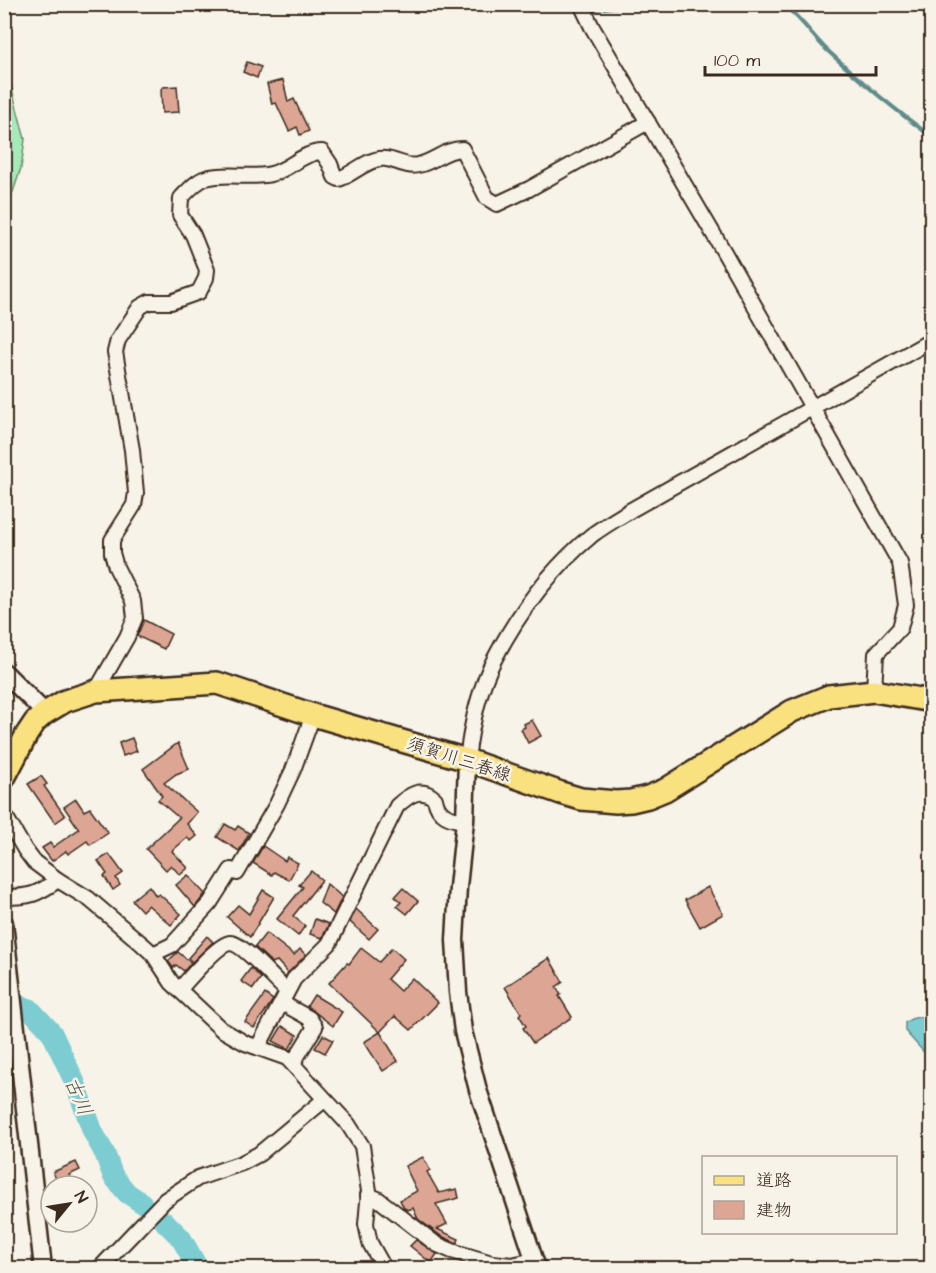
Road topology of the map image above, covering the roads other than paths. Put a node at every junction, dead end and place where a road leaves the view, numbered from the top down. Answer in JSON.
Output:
{"nodes":[{"id":1,"x":581,"y":4,"type":"edge"},
{"id":2,"x":648,"y":122,"type":"junction"},
{"id":3,"x":932,"y":340,"type":"edge"},
{"id":4,"x":811,"y":407,"type":"junction"},
{"id":5,"x":4,"y":672,"type":"edge"},
{"id":6,"x":96,"y":691,"type":"junction"},
{"id":7,"x":874,"y":691,"type":"junction"},
{"id":8,"x":932,"y":701,"type":"edge"},
{"id":9,"x":45,"y":713,"type":"junction"},
{"id":10,"x":313,"y":715,"type":"junction"},
{"id":11,"x":467,"y":760,"type":"junction"},
{"id":12,"x":4,"y":778,"type":"edge"},
{"id":13,"x":4,"y":814,"type":"edge"},
{"id":14,"x":465,"y":821,"type":"junction"},
{"id":15,"x":58,"y":880,"type":"junction"},
{"id":16,"x":4,"y":897,"type":"edge"},
{"id":17,"x":4,"y":923,"type":"edge"},
{"id":18,"x":153,"y":954,"type":"junction"},
{"id":19,"x":179,"y":990,"type":"junction"},
{"id":20,"x":285,"y":997,"type":"junction"},
{"id":21,"x":258,"y":1047,"type":"junction"},
{"id":22,"x":293,"y":1063,"type":"junction"},
{"id":23,"x":324,"y":1100,"type":"junction"},
{"id":24,"x":369,"y":1195,"type":"junction"},
{"id":25,"x":535,"y":1264,"type":"edge"},
{"id":26,"x":43,"y":1269,"type":"edge"},
{"id":27,"x":100,"y":1269,"type":"edge"},
{"id":28,"x":384,"y":1269,"type":"edge"}],
"edges":[{"from":1,"to":2,"type":"street"},
{"from":2,"to":4,"type":"street"},
{"from":2,"to":6,"type":"street"},
{"from":3,"to":4,"type":"street"},
{"from":4,"to":7,"type":"street"},
{"from":4,"to":11,"type":"street"},
{"from":5,"to":9,"type":"street"},
{"from":6,"to":9,"type":"main road","name":"須賀川三春線"},
{"from":6,"to":10,"type":"main road","name":"須賀川三春線"},
{"from":7,"to":8,"type":"main road","name":"須賀川三春線"},
{"from":7,"to":11,"type":"main road","name":"須賀川三春線"},
{"from":9,"to":12,"type":"main road","name":"須賀川三春線"},
{"from":10,"to":11,"type":"main road","name":"須賀川三春線"},
{"from":10,"to":18,"type":"street"},
{"from":11,"to":14,"type":"street"},
{"from":13,"to":15,"type":"street"},
{"from":14,"to":20,"type":"street"},
{"from":14,"to":25,"type":"street"},
{"from":15,"to":16,"type":"street"},
{"from":15,"to":18,"type":"street"},
{"from":17,"to":26,"type":"street"},
{"from":18,"to":19,"type":"street"},
{"from":19,"to":20,"type":"street"},
{"from":19,"to":21,"type":"street"},
{"from":20,"to":21,"type":"street"},
{"from":20,"to":22,"type":"street"},
{"from":21,"to":22,"type":"street"},
{"from":22,"to":23,"type":"street"},
{"from":23,"to":24,"type":"street"},
{"from":23,"to":27,"type":"street"},
{"from":24,"to":25,"type":"street"},
{"from":24,"to":28,"type":"street"}]}
